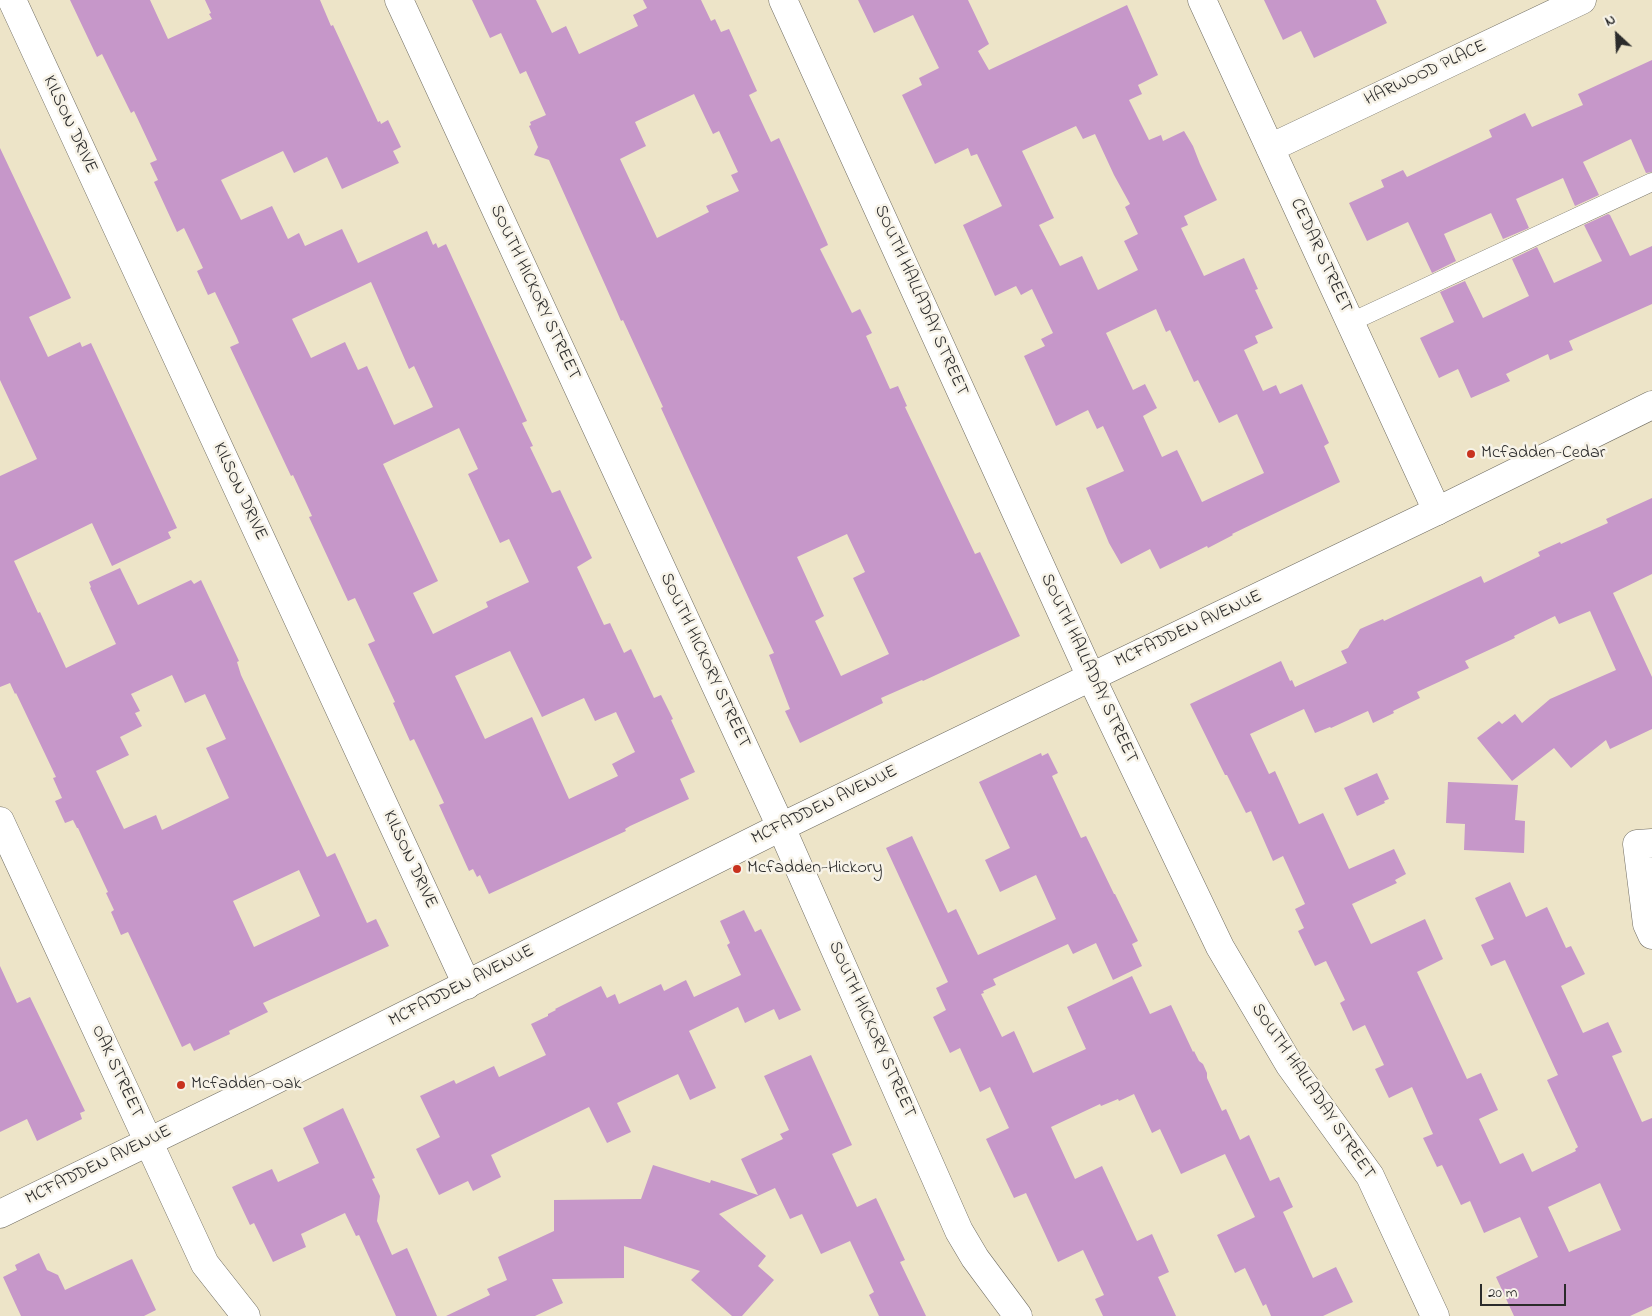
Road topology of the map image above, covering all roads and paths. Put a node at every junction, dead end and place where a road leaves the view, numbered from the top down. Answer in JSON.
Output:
{"nodes":[{"id":1,"x":12,"y":0,"type":"edge"},
{"id":2,"x":399,"y":0,"type":"edge"},
{"id":3,"x":782,"y":0,"type":"edge"},
{"id":4,"x":1202,"y":0,"type":"edge"},
{"id":5,"x":1582,"y":0,"type":"edge"},
{"id":6,"x":1270,"y":148,"type":"junction"},
{"id":7,"x":1652,"y":182,"type":"edge"},
{"id":8,"x":1351,"y":322,"type":"junction"},
{"id":9,"x":1652,"y":404,"type":"edge"},
{"id":10,"x":1437,"y":512,"type":"junction"},
{"id":11,"x":1091,"y":677,"type":"junction"},
{"id":12,"x":0,"y":821,"type":"edge"},
{"id":13,"x":781,"y":827,"type":"junction"},
{"id":14,"x":1644,"y":843,"type":"edge"},
{"id":15,"x":1652,"y":935,"type":"edge"},
{"id":16,"x":467,"y":984,"type":"junction"},
{"id":17,"x":148,"y":1142,"type":"junction"},
{"id":18,"x":0,"y":1214,"type":"edge"},
{"id":19,"x":246,"y":1316,"type":"edge"},
{"id":20,"x":1018,"y":1316,"type":"edge"},
{"id":21,"x":1435,"y":1316,"type":"edge"}],
"edges":[{"from":1,"to":16,"type":"street","name":"KILSON DRIVE"},
{"from":2,"to":13,"type":"street","name":"SOUTH HICKORY STREET"},
{"from":3,"to":11,"type":"street","name":"SOUTH HALLADAY STREET"},
{"from":4,"to":6,"type":"street","name":"CEDAR STREET"},
{"from":5,"to":6,"type":"street","name":"HARWOOD PLACE"},
{"from":6,"to":8,"type":"street","name":"CEDAR STREET"},
{"from":7,"to":8,"type":"lane"},
{"from":8,"to":10,"type":"street","name":"CEDAR STREET"},
{"from":9,"to":10,"type":"street","name":"MCFADDEN AVENUE"},
{"from":10,"to":11,"type":"street","name":"MCFADDEN AVENUE"},
{"from":11,"to":13,"type":"street","name":"MCFADDEN AVENUE"},
{"from":11,"to":21,"type":"street","name":"SOUTH HALLADAY STREET"},
{"from":12,"to":17,"type":"street","name":"OAK STREET"},
{"from":13,"to":16,"type":"street","name":"MCFADDEN AVENUE"},
{"from":13,"to":20,"type":"street","name":"SOUTH HICKORY STREET"},
{"from":14,"to":15,"type":"street"},
{"from":16,"to":17,"type":"street","name":"MCFADDEN AVENUE"},
{"from":17,"to":18,"type":"street","name":"MCFADDEN AVENUE"},
{"from":17,"to":19,"type":"street","name":"OAK STREET"}]}
